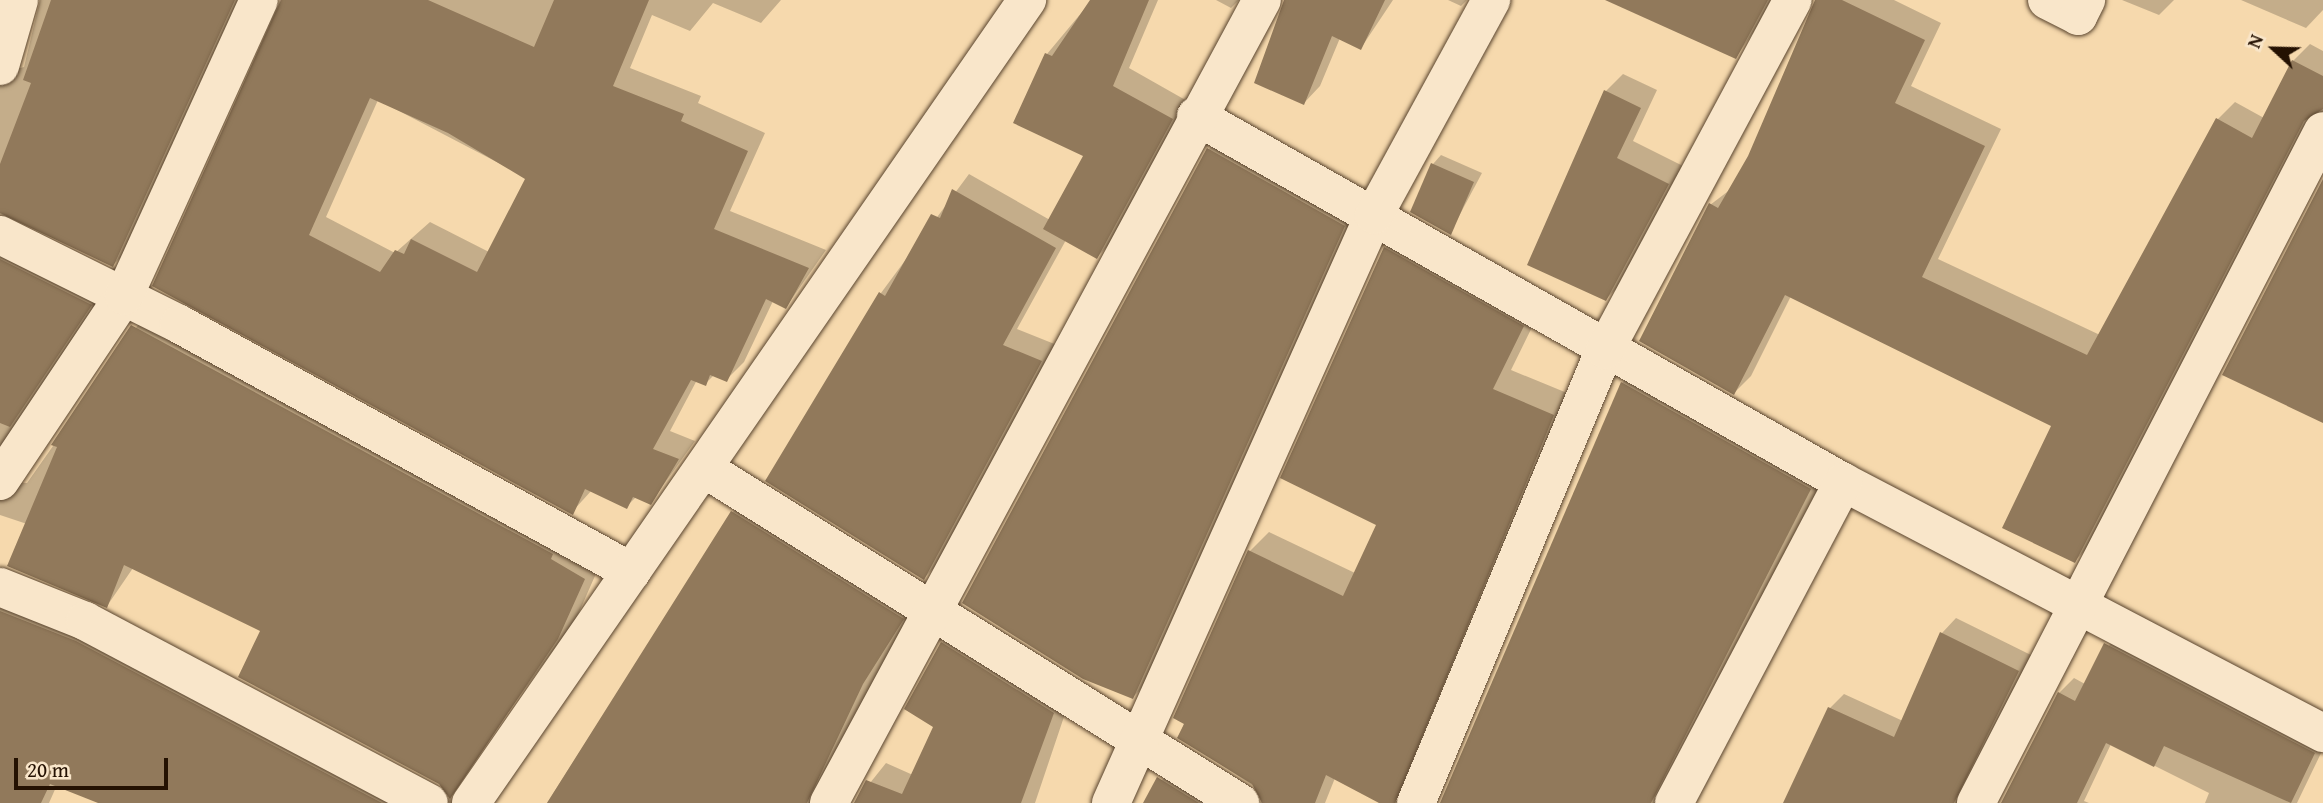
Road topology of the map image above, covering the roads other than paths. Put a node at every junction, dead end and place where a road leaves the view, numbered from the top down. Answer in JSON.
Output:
{"nodes":[{"id":1,"x":19,"y":0,"type":"edge"},
{"id":2,"x":259,"y":0,"type":"edge"},
{"id":3,"x":1027,"y":0,"type":"edge"},
{"id":4,"x":1262,"y":0,"type":"edge"},
{"id":5,"x":1491,"y":0,"type":"edge"},
{"id":6,"x":1793,"y":0,"type":"edge"},
{"id":7,"x":2047,"y":0,"type":"edge"},
{"id":8,"x":2086,"y":0,"type":"edge"},
{"id":9,"x":0,"y":66,"type":"edge"},
{"id":10,"x":1196,"y":116,"type":"junction"},
{"id":11,"x":2323,"y":131,"type":"edge"},
{"id":12,"x":1374,"y":215,"type":"junction"},
{"id":13,"x":0,"y":235,"type":"edge"},
{"id":14,"x":124,"y":296,"type":"junction"},
{"id":15,"x":1605,"y":350,"type":"junction"},
{"id":16,"x":705,"y":469,"type":"junction"},
{"id":17,"x":0,"y":481,"type":"edge"},
{"id":18,"x":1843,"y":482,"type":"junction"},
{"id":19,"x":632,"y":572,"type":"junction"},
{"id":20,"x":0,"y":586,"type":"edge"},
{"id":21,"x":2074,"y":604,"type":"junction"},
{"id":22,"x":930,"y":611,"type":"junction"},
{"id":23,"x":2323,"y":733,"type":"edge"},
{"id":24,"x":1139,"y":743,"type":"junction"},
{"id":25,"x":429,"y":803,"type":"edge"},
{"id":26,"x":471,"y":803,"type":"edge"},
{"id":27,"x":829,"y":803,"type":"edge"},
{"id":28,"x":1111,"y":803,"type":"edge"},
{"id":29,"x":1240,"y":803,"type":"edge"},
{"id":30,"x":1416,"y":803,"type":"edge"},
{"id":31,"x":1674,"y":803,"type":"edge"},
{"id":32,"x":1976,"y":803,"type":"edge"}],
"edges":[{"from":1,"to":9,"type":"street"},
{"from":2,"to":14,"type":"street"},
{"from":3,"to":16,"type":"street"},
{"from":4,"to":10,"type":"street"},
{"from":5,"to":12,"type":"street"},
{"from":6,"to":15,"type":"street"},
{"from":7,"to":8,"type":"street"},
{"from":10,"to":12,"type":"street"},
{"from":10,"to":22,"type":"street"},
{"from":11,"to":21,"type":"street"},
{"from":12,"to":15,"type":"street"},
{"from":12,"to":24,"type":"street"},
{"from":13,"to":14,"type":"street"},
{"from":14,"to":17,"type":"street"},
{"from":14,"to":19,"type":"street"},
{"from":15,"to":18,"type":"street"},
{"from":15,"to":30,"type":"street"},
{"from":16,"to":19,"type":"street"},
{"from":16,"to":22,"type":"street"},
{"from":18,"to":21,"type":"street"},
{"from":18,"to":31,"type":"street"},
{"from":19,"to":26,"type":"street"},
{"from":20,"to":25,"type":"street"},
{"from":21,"to":23,"type":"street"},
{"from":21,"to":32,"type":"street"},
{"from":22,"to":24,"type":"street"},
{"from":22,"to":27,"type":"street"},
{"from":24,"to":28,"type":"street"},
{"from":24,"to":29,"type":"street"}]}
